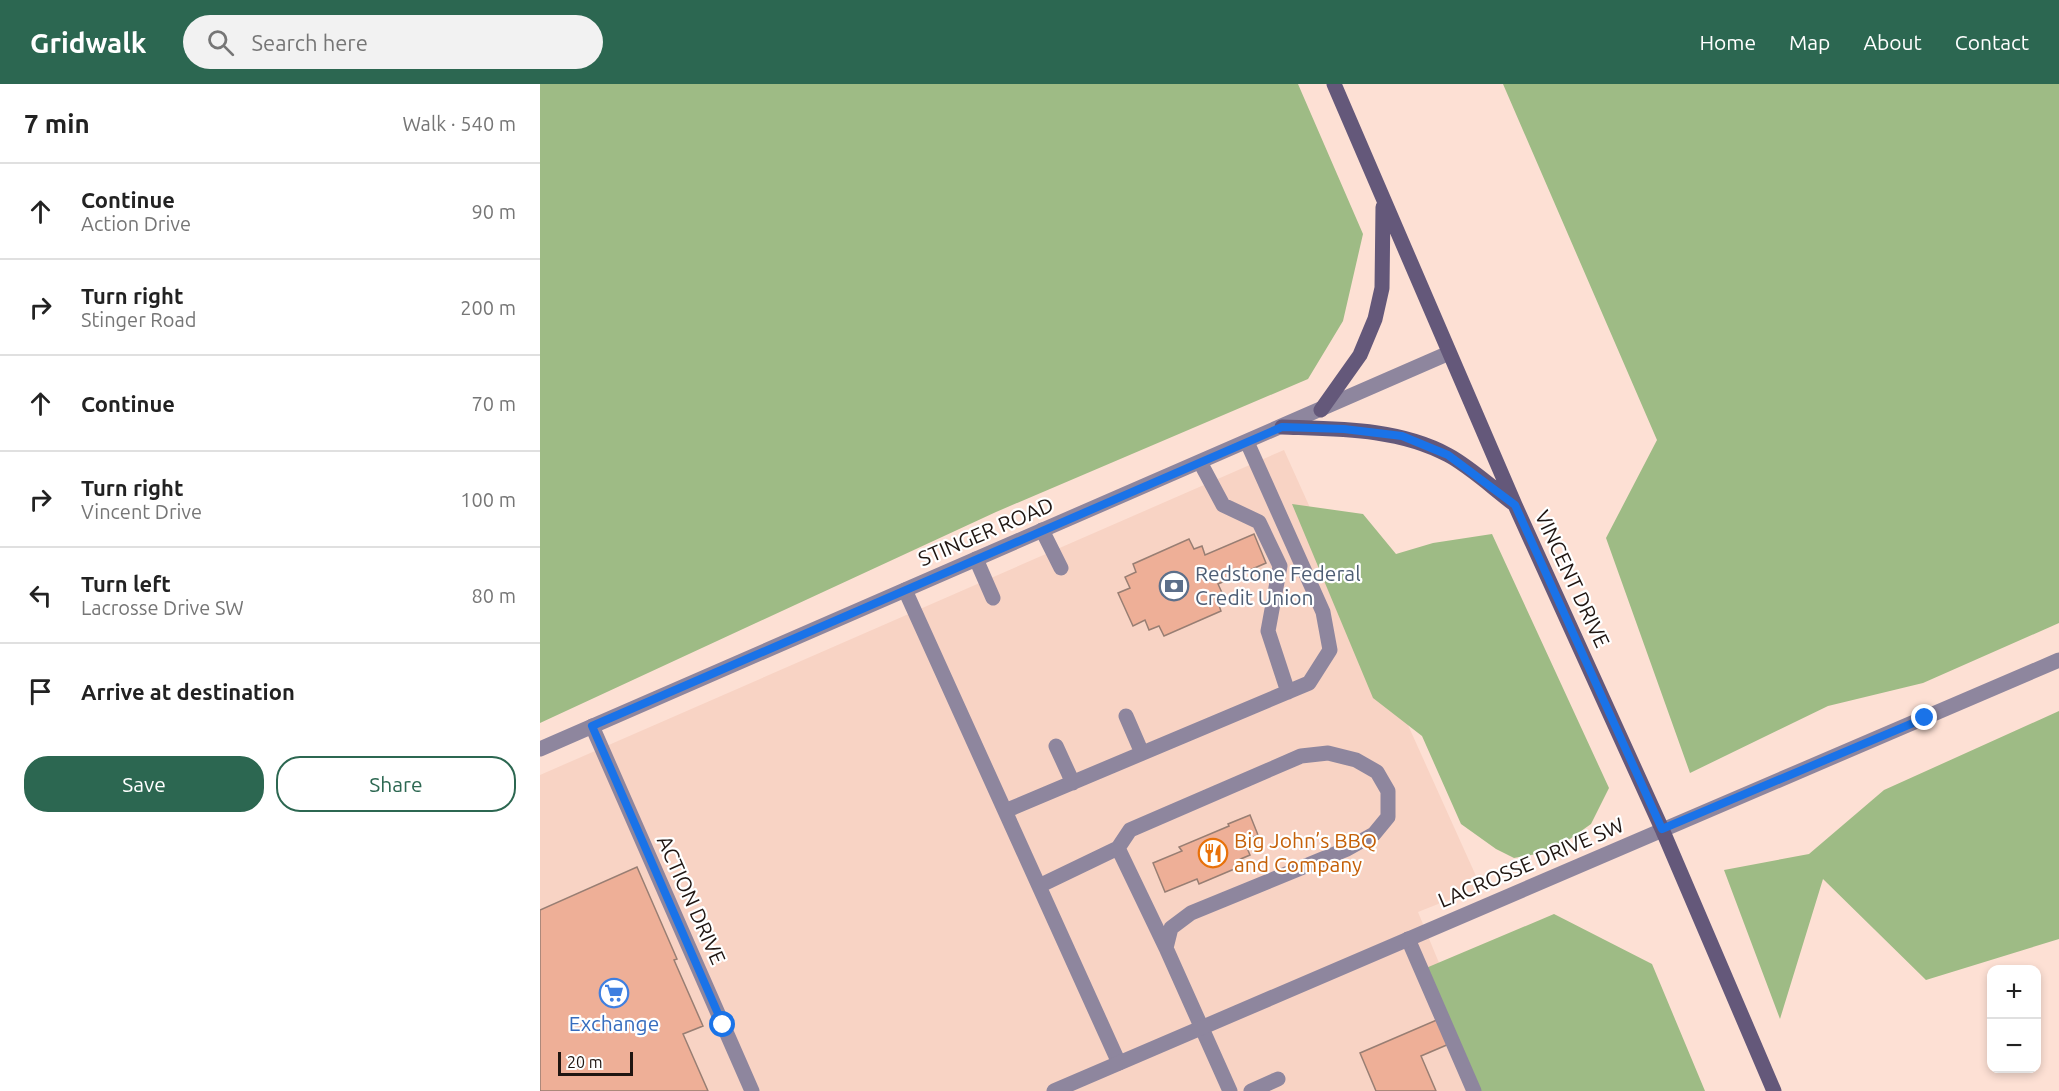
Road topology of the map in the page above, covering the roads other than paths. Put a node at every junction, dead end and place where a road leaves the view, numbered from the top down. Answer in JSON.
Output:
{"nodes":[{"id":1,"x":1334,"y":84,"type":"edge"},
{"id":2,"x":1383,"y":201,"type":"junction"},
{"id":3,"x":1449,"y":353,"type":"junction"},
{"id":4,"x":1321,"y":410,"type":"junction"},
{"id":5,"x":1282,"y":427,"type":"junction"},
{"id":6,"x":1247,"y":442,"type":"junction"},
{"id":7,"x":1200,"y":462,"type":"junction"},
{"id":8,"x":1515,"y":505,"type":"junction"},
{"id":9,"x":1042,"y":530,"type":"junction"},
{"id":10,"x":976,"y":559,"type":"junction"},
{"id":11,"x":1061,"y":568,"type":"dead end"},
{"id":12,"x":905,"y":590,"type":"junction"},
{"id":13,"x":993,"y":598,"type":"dead end"},
{"id":14,"x":2059,"y":660,"type":"edge"},
{"id":15,"x":1288,"y":692,"type":"junction"},
{"id":16,"x":1126,"y":716,"type":"dead end"},
{"id":17,"x":592,"y":726,"type":"junction"},
{"id":18,"x":1056,"y":746,"type":"dead end"},
{"id":19,"x":540,"y":749,"type":"edge"},
{"id":20,"x":1142,"y":753,"type":"junction"},
{"id":21,"x":1072,"y":783,"type":"junction"},
{"id":22,"x":1005,"y":811,"type":"junction"},
{"id":23,"x":1662,"y":829,"type":"junction"},
{"id":24,"x":1118,"y":848,"type":"junction"},
{"id":25,"x":1039,"y":886,"type":"junction"},
{"id":26,"x":1408,"y":939,"type":"junction"},
{"id":27,"x":1166,"y":948,"type":"junction"},
{"id":28,"x":1201,"y":1027,"type":"junction"},
{"id":29,"x":1119,"y":1063,"type":"junction"},
{"id":30,"x":1278,"y":1080,"type":"dead end"},
{"id":31,"x":752,"y":1091,"type":"edge"},
{"id":32,"x":1054,"y":1091,"type":"edge"},
{"id":33,"x":1230,"y":1091,"type":"edge"},
{"id":34,"x":1251,"y":1091,"type":"edge"},
{"id":35,"x":1474,"y":1091,"type":"edge"},
{"id":36,"x":1774,"y":1091,"type":"edge"}],
"edges":[{"from":1,"to":2,"type":"street","name":"VINCENT DRIVE"},
{"from":2,"to":3,"type":"street","name":"VINCENT DRIVE"},
{"from":2,"to":4,"type":"street"},
{"from":3,"to":4,"type":"street","name":"STINGER ROAD"},
{"from":3,"to":8,"type":"street","name":"VINCENT DRIVE"},
{"from":4,"to":5,"type":"street","name":"STINGER ROAD"},
{"from":5,"to":6,"type":"street","name":"STINGER ROAD"},
{"from":5,"to":8,"type":"street"},
{"from":6,"to":7,"type":"street","name":"STINGER ROAD"},
{"from":6,"to":15,"type":"street"},
{"from":7,"to":9,"type":"street","name":"STINGER ROAD"},
{"from":7,"to":15,"type":"street"},
{"from":8,"to":23,"type":"street","name":"VINCENT DRIVE"},
{"from":9,"to":10,"type":"street","name":"STINGER ROAD"},
{"from":9,"to":11,"type":"street"},
{"from":10,"to":12,"type":"street","name":"STINGER ROAD"},
{"from":10,"to":13,"type":"street"},
{"from":12,"to":17,"type":"street","name":"STINGER ROAD"},
{"from":12,"to":22,"type":"street"},
{"from":14,"to":23,"type":"street","name":"LACROSSE DRIVE SW"},
{"from":15,"to":20,"type":"street"},
{"from":16,"to":20,"type":"street"},
{"from":17,"to":19,"type":"street","name":"STINGER ROAD"},
{"from":17,"to":31,"type":"street","name":"ACTION DRIVE"},
{"from":18,"to":21,"type":"street"},
{"from":20,"to":21,"type":"street"},
{"from":21,"to":22,"type":"street"},
{"from":22,"to":25,"type":"street"},
{"from":23,"to":26,"type":"street","name":"LACROSSE DRIVE SW"},
{"from":23,"to":36,"type":"street","name":"VINCENT DRIVE"},
{"from":24,"to":25,"type":"street"},
{"from":24,"to":27,"type":"street"},
{"from":24,"to":27,"type":"street"},
{"from":25,"to":29,"type":"street"},
{"from":26,"to":28,"type":"street","name":"LACROSSE DRIVE SW"},
{"from":26,"to":35,"type":"street"},
{"from":27,"to":28,"type":"street"},
{"from":28,"to":29,"type":"street","name":"LACROSSE DRIVE SW"},
{"from":28,"to":33,"type":"street"},
{"from":29,"to":32,"type":"street","name":"LACROSSE DRIVE SW"},
{"from":30,"to":34,"type":"street"}]}
